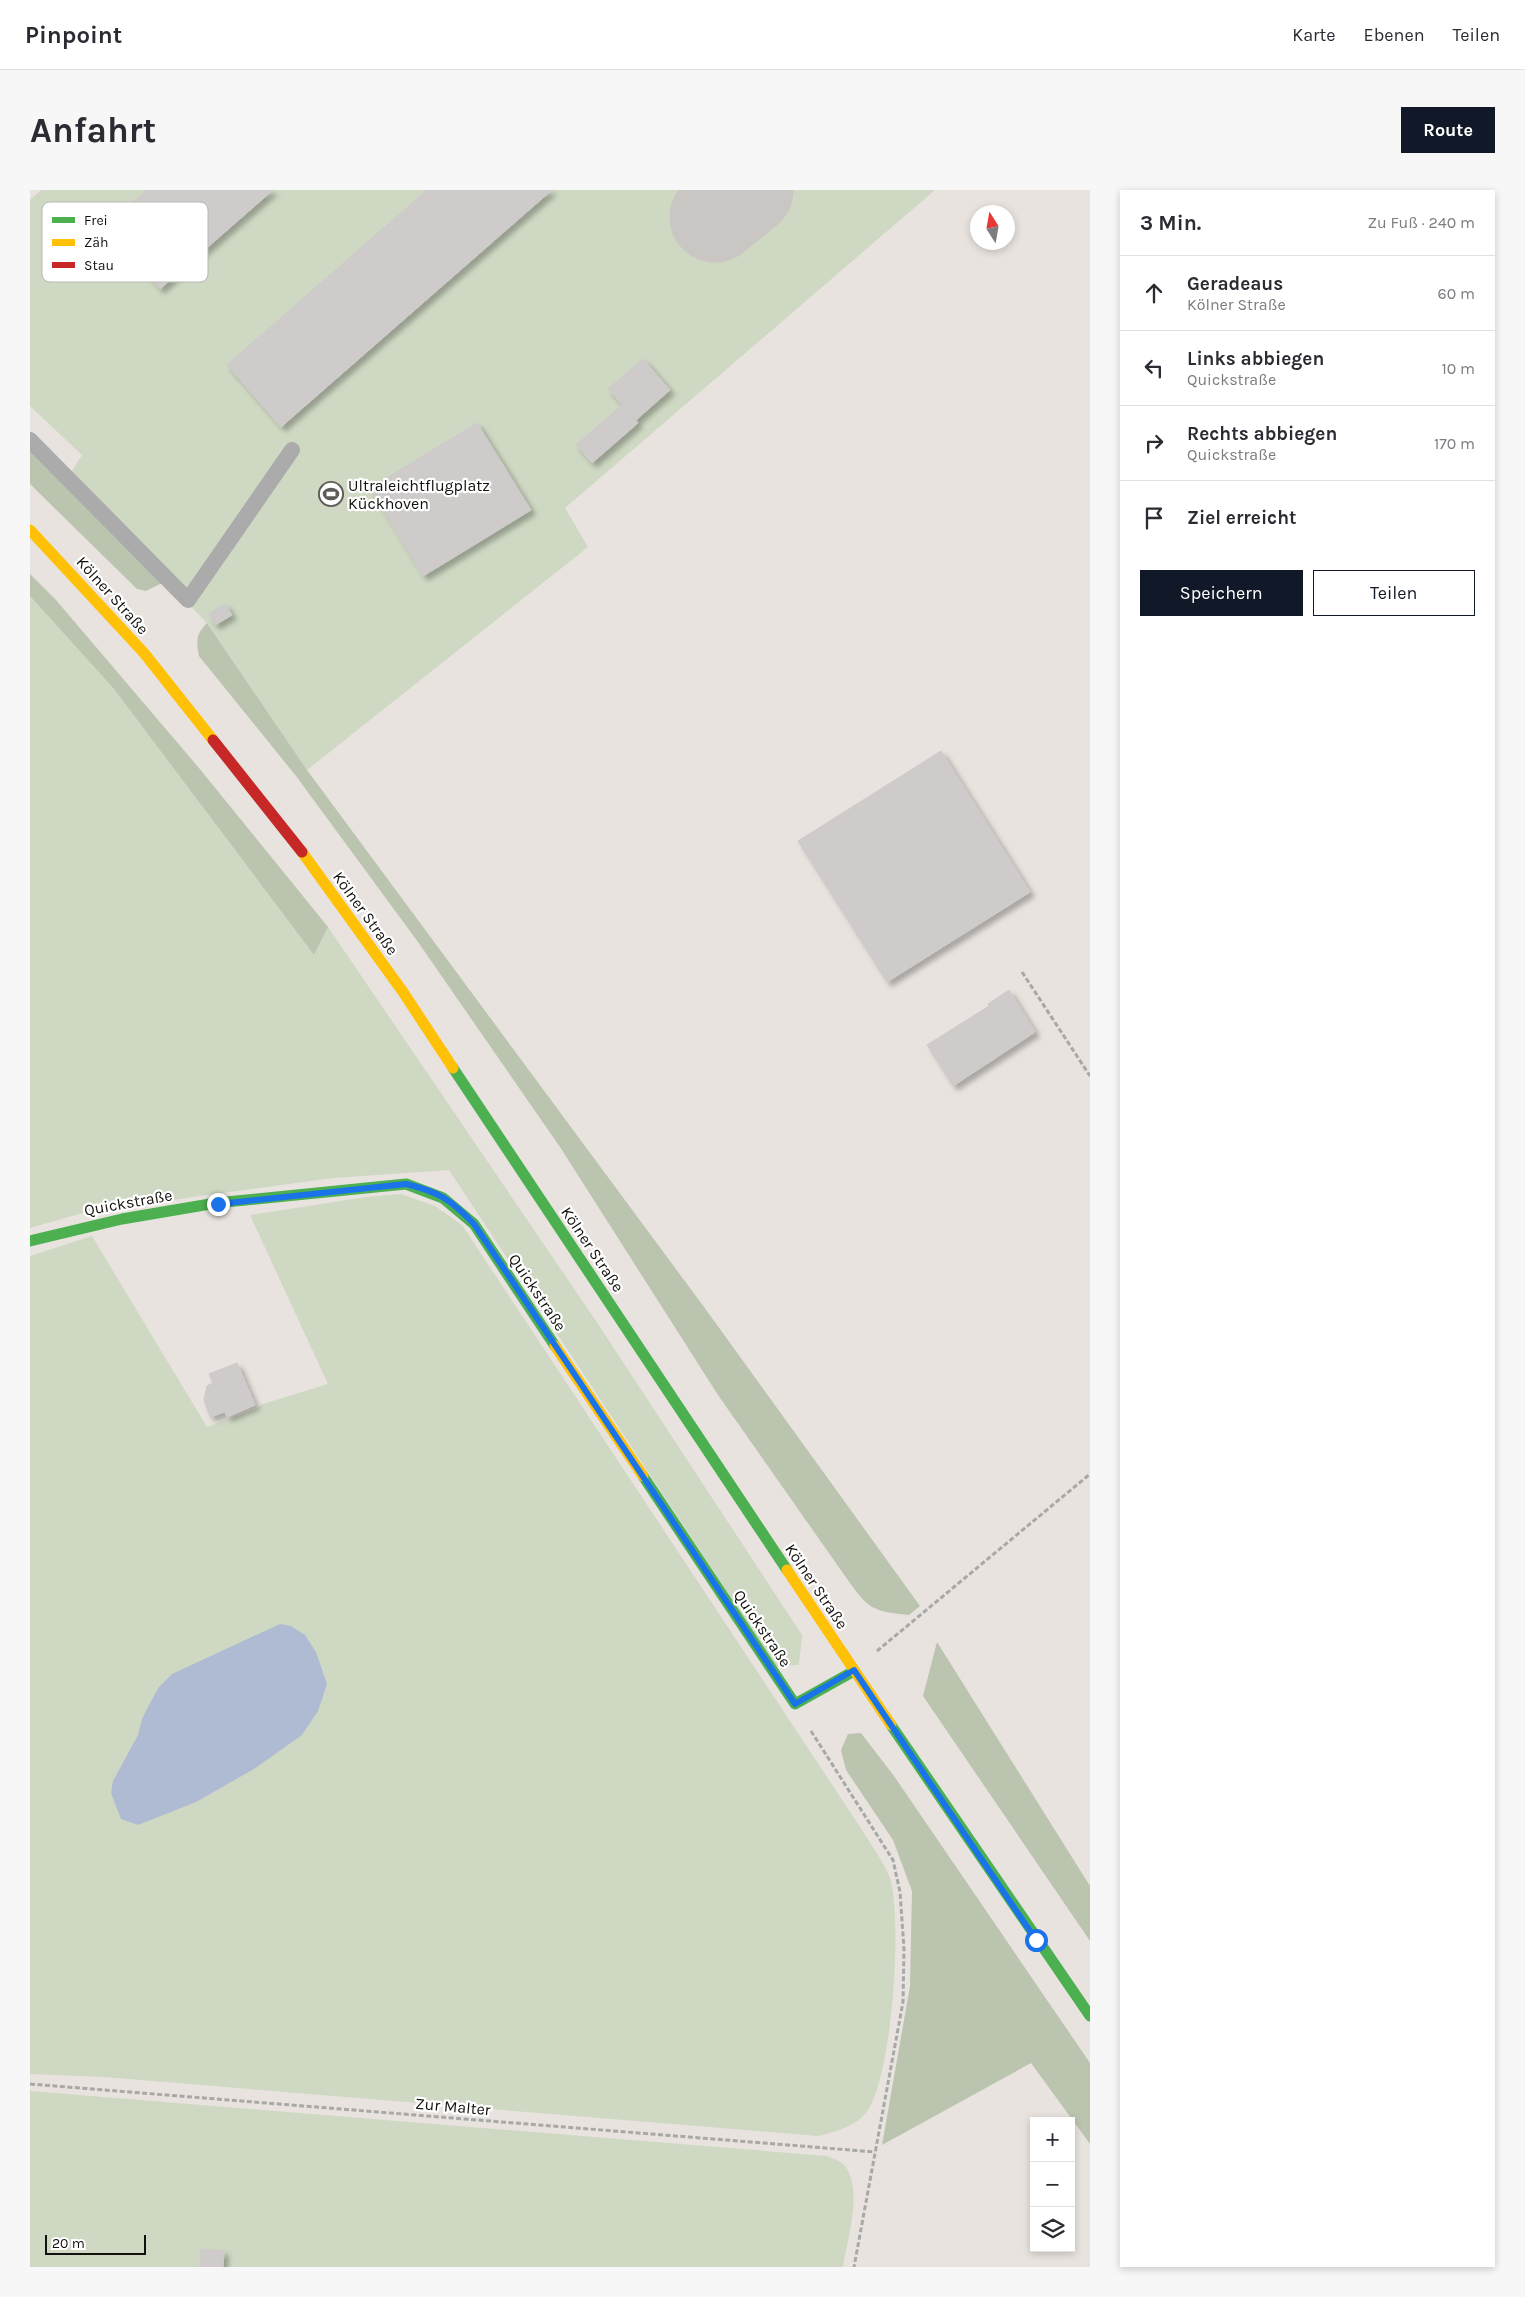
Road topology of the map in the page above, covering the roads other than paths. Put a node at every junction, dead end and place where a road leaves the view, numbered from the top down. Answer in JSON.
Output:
{"nodes":[{"id":1,"x":30,"y":440,"type":"edge"},
{"id":2,"x":292,"y":450,"type":"dead end"},
{"id":3,"x":30,"y":530,"type":"edge"},
{"id":4,"x":30,"y":1241,"type":"edge"},
{"id":5,"x":854,"y":1670,"type":"junction"},
{"id":6,"x":1090,"y":2016,"type":"edge"}],
"edges":[{"from":1,"to":2,"type":"lane"},
{"from":3,"to":5,"type":"main road","name":"Kölner Straße"},
{"from":4,"to":5,"type":"main road","name":"Quickstraße"},
{"from":5,"to":6,"type":"main road","name":"Kölner Straße"}]}
